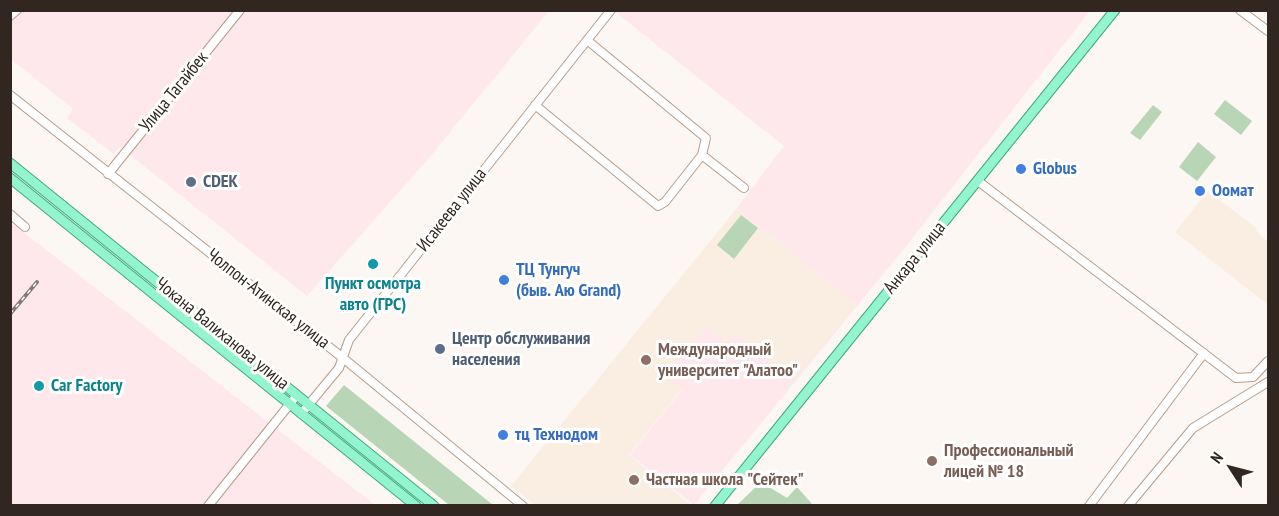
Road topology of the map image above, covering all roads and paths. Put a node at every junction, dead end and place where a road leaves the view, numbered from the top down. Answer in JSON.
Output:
{"nodes":[{"id":1,"x":17,"y":10,"type":"edge"},
{"id":2,"x":240,"y":10,"type":"edge"},
{"id":3,"x":611,"y":10,"type":"edge"},
{"id":4,"x":1115,"y":10,"type":"edge"},
{"id":5,"x":1240,"y":10,"type":"edge"},
{"id":6,"x":10,"y":16,"type":"edge"},
{"id":7,"x":1269,"y":31,"type":"edge"},
{"id":8,"x":587,"y":40,"type":"junction"},
{"id":9,"x":10,"y":95,"type":"edge"},
{"id":10,"x":535,"y":105,"type":"junction"},
{"id":11,"x":702,"y":155,"type":"junction"},
{"id":12,"x":10,"y":163,"type":"edge"},
{"id":13,"x":108,"y":174,"type":"junction"},
{"id":14,"x":10,"y":178,"type":"edge"},
{"id":15,"x":978,"y":181,"type":"junction"},
{"id":16,"x":744,"y":188,"type":"dead end"},
{"id":17,"x":10,"y":214,"type":"edge"},
{"id":18,"x":25,"y":227,"type":"dead end"},
{"id":19,"x":164,"y":288,"type":"junction"},
{"id":20,"x":156,"y":297,"type":"junction"},
{"id":21,"x":1204,"y":353,"type":"junction"},
{"id":22,"x":343,"y":358,"type":"junction"},
{"id":23,"x":1269,"y":361,"type":"edge"},
{"id":24,"x":1269,"y":382,"type":"edge"},
{"id":25,"x":297,"y":395,"type":"junction"},
{"id":26,"x":289,"y":405,"type":"junction"},
{"id":27,"x":309,"y":405,"type":"junction"},
{"id":28,"x":301,"y":414,"type":"junction"},
{"id":29,"x":208,"y":506,"type":"edge"},
{"id":30,"x":416,"y":506,"type":"edge"},
{"id":31,"x":434,"y":506,"type":"edge"},
{"id":32,"x":523,"y":506,"type":"edge"},
{"id":33,"x":715,"y":506,"type":"edge"},
{"id":34,"x":1089,"y":506,"type":"edge"},
{"id":35,"x":1128,"y":506,"type":"edge"}],
"edges":[{"from":1,"to":6,"type":"street"},
{"from":2,"to":13,"type":"street","name":"Улица Тагайбек"},
{"from":3,"to":8,"type":"street","name":"Исакеева улица"},
{"from":4,"to":15,"type":"main road","name":"Анкара улица"},
{"from":5,"to":7,"type":"street"},
{"from":8,"to":10,"type":"street","name":"Исакеева улица"},
{"from":8,"to":11,"type":"street"},
{"from":9,"to":13,"type":"street","name":"Чолпон-Атинская улица"},
{"from":10,"to":11,"type":"street"},
{"from":10,"to":22,"type":"street","name":"Исакеева улица"},
{"from":11,"to":16,"type":"street"},
{"from":12,"to":19,"type":"main road","name":"Чокана Валиханова улица"},
{"from":13,"to":22,"type":"street","name":"Чолпон-Атинская улица"},
{"from":14,"to":20,"type":"main road","name":"Чокана Валиханова улица"},
{"from":15,"to":21,"type":"street"},
{"from":15,"to":33,"type":"main road","name":"Анкара улица"},
{"from":17,"to":18,"type":"street"},
{"from":19,"to":20,"type":"main road"},
{"from":19,"to":25,"type":"main road","name":"Чокана Валиханова улица"},
{"from":20,"to":26,"type":"main road","name":"Чокана Валиханова улица"},
{"from":21,"to":23,"type":"street"},
{"from":21,"to":34,"type":"street"},
{"from":22,"to":27,"type":"street","name":"Исакеева улица"},
{"from":22,"to":32,"type":"street","name":"Чолпон-Атинская улица"},
{"from":24,"to":35,"type":"street"},
{"from":25,"to":26,"type":"street"},
{"from":25,"to":27,"type":"main road","name":"Чокана Валиханова улица"},
{"from":26,"to":28,"type":"main road","name":"Чокана Валиханова улица"},
{"from":26,"to":29,"type":"street"},
{"from":27,"to":28,"type":"street","name":"Исакеева улица"},
{"from":27,"to":31,"type":"main road","name":"Чокана Валиханова улица"},
{"from":28,"to":30,"type":"main road","name":"Чокана Валиханова улица"}]}
